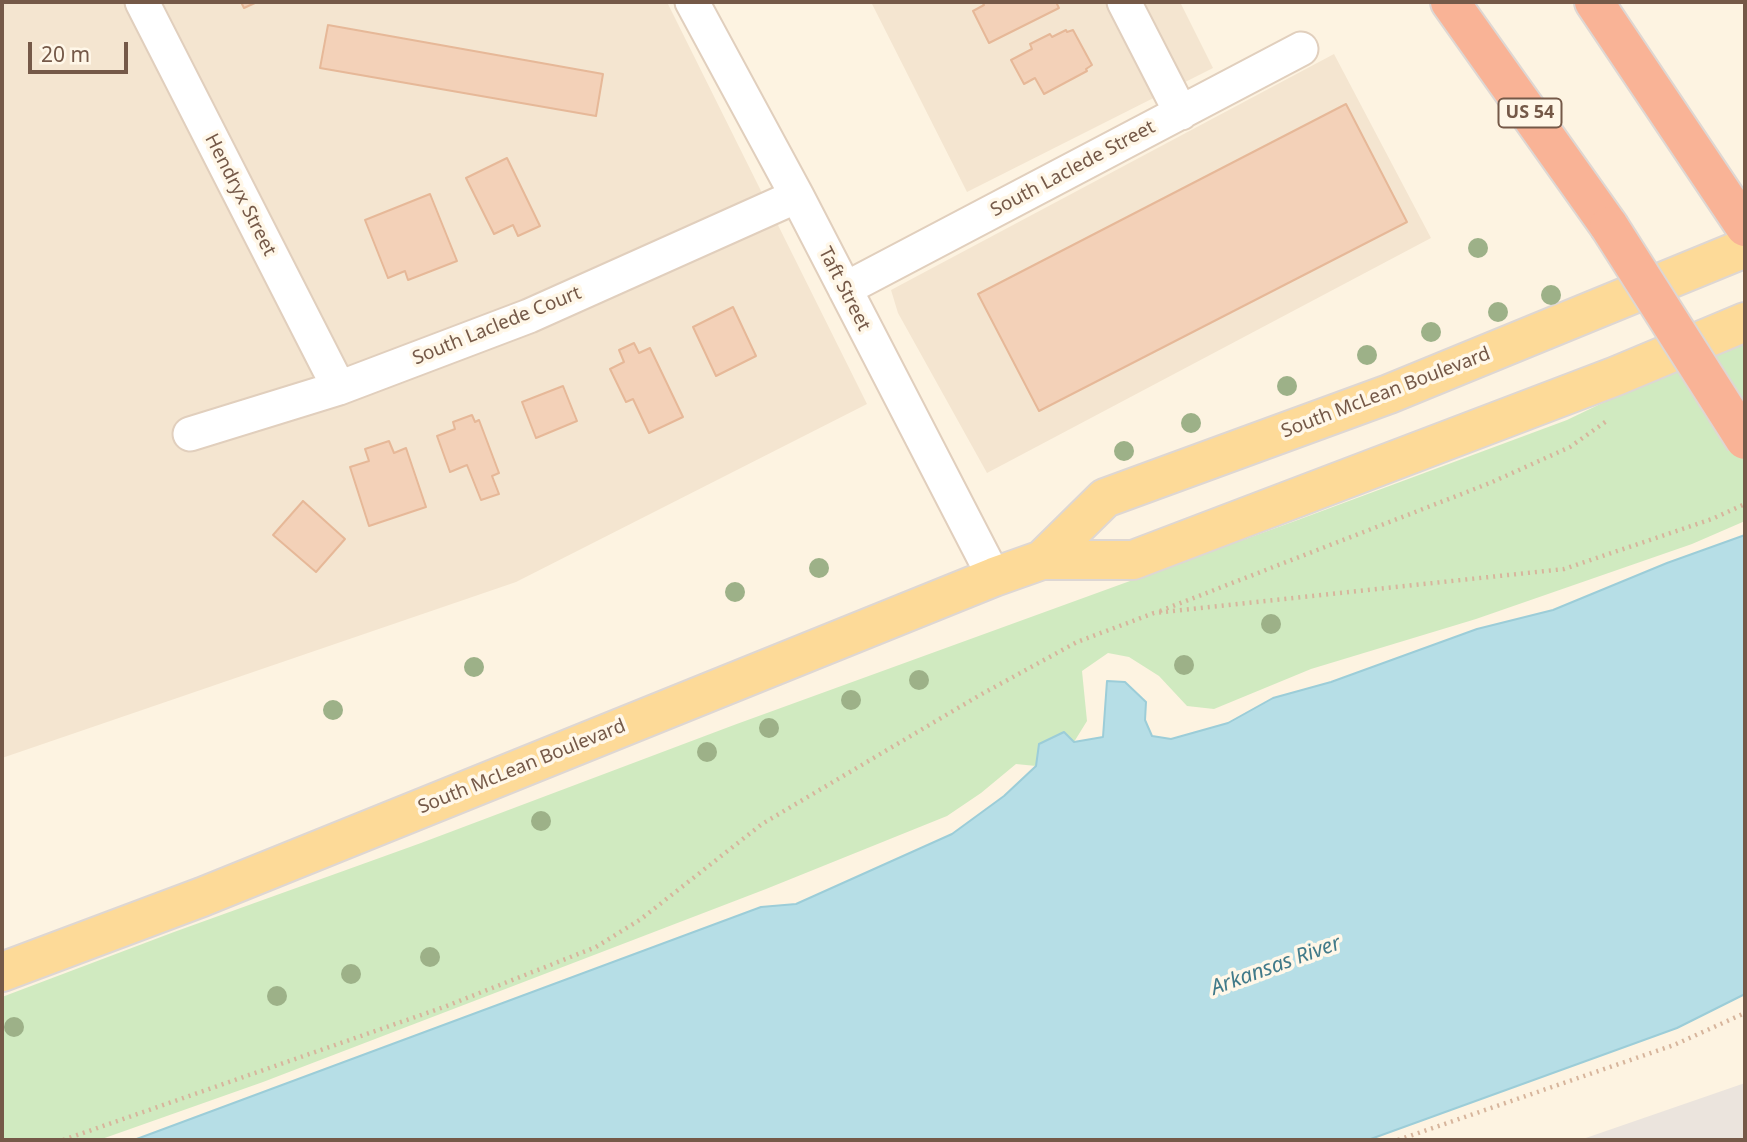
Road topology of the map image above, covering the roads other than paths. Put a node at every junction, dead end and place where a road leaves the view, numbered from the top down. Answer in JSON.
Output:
{"nodes":[{"id":1,"x":142,"y":2,"type":"edge"},
{"id":2,"x":692,"y":2,"type":"edge"},
{"id":3,"x":1124,"y":2,"type":"edge"},
{"id":4,"x":1450,"y":2,"type":"edge"},
{"id":5,"x":1594,"y":2,"type":"edge"},
{"id":6,"x":1301,"y":49,"type":"dead end"},
{"id":7,"x":1181,"y":113,"type":"junction"},
{"id":8,"x":796,"y":196,"type":"junction"},
{"id":9,"x":1745,"y":227,"type":"edge"},
{"id":10,"x":1745,"y":248,"type":"edge"},
{"id":11,"x":845,"y":289,"type":"junction"},
{"id":12,"x":1745,"y":322,"type":"edge"},
{"id":13,"x":339,"y":388,"type":"junction"},
{"id":14,"x":190,"y":434,"type":"dead end"},
{"id":15,"x":1745,"y":440,"type":"edge"},
{"id":16,"x":1042,"y":560,"type":"junction"},
{"id":17,"x":994,"y":577,"type":"junction"},
{"id":18,"x":2,"y":972,"type":"edge"}],
"edges":[{"from":1,"to":13,"type":"street","name":"Hendryx Street"},
{"from":2,"to":8,"type":"street","name":"Taft Street"},
{"from":3,"to":7,"type":"street"},
{"from":4,"to":15,"type":"highway","number":"US 54","bridge":true},
{"from":5,"to":9,"type":"highway"},
{"from":6,"to":7,"type":"street","name":"South Laclede Street"},
{"from":7,"to":11,"type":"street","name":"South Laclede Street"},
{"from":8,"to":11,"type":"street","name":"Taft Street"},
{"from":8,"to":13,"type":"street","name":"South Laclede Court"},
{"from":10,"to":16,"type":"main road","name":"South McLean Boulevard"},
{"from":11,"to":17,"type":"street","name":"Taft Street"},
{"from":12,"to":16,"type":"main road","name":"South McLean Boulevard"},
{"from":13,"to":14,"type":"street","name":"South Laclede Court"},
{"from":16,"to":17,"type":"main road","name":"South McLean Boulevard"},
{"from":17,"to":18,"type":"main road","name":"South McLean Boulevard"}]}
